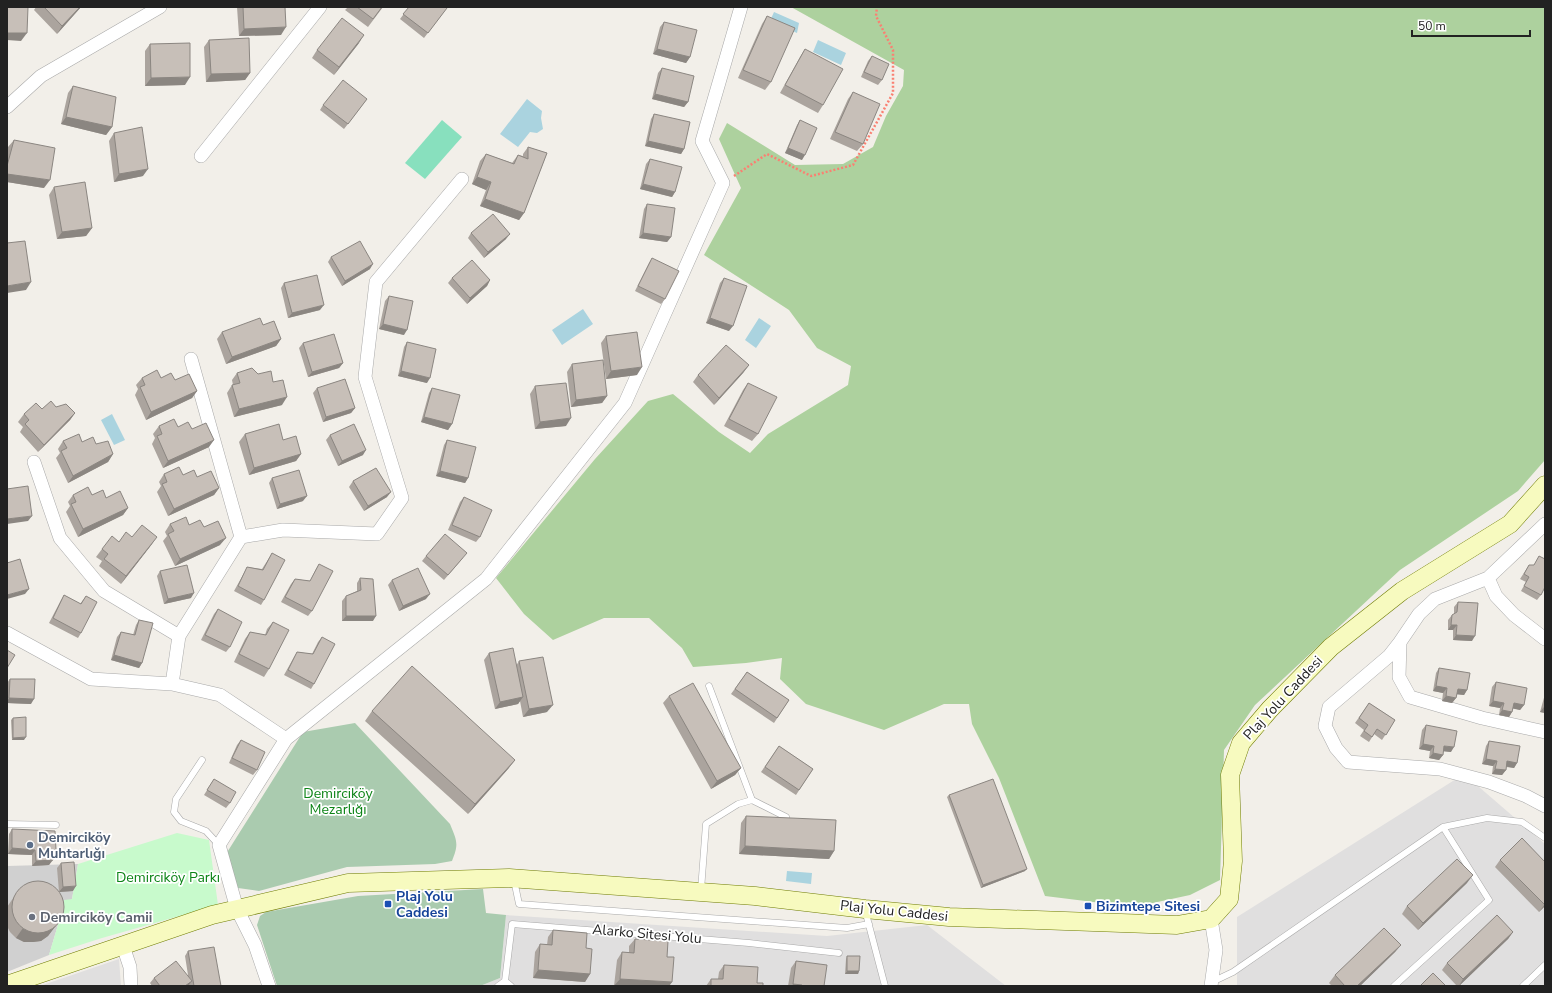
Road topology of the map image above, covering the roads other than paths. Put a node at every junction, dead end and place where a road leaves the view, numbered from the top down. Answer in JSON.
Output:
{"nodes":[{"id":1,"x":160,"y":7,"type":"edge"},
{"id":2,"x":320,"y":7,"type":"edge"},
{"id":3,"x":741,"y":7,"type":"edge"},
{"id":4,"x":7,"y":106,"type":"edge"},
{"id":5,"x":201,"y":156,"type":"dead end"},
{"id":6,"x":462,"y":179,"type":"dead end"},
{"id":7,"x":191,"y":359,"type":"dead end"},
{"id":8,"x":34,"y":462,"type":"dead end"},
{"id":9,"x":1545,"y":486,"type":"edge"},
{"id":10,"x":1545,"y":524,"type":"edge"},
{"id":11,"x":241,"y":537,"type":"junction"},
{"id":12,"x":1488,"y":578,"type":"junction"},
{"id":13,"x":7,"y":633,"type":"edge"},
{"id":14,"x":179,"y":636,"type":"junction"},
{"id":15,"x":1545,"y":639,"type":"edge"},
{"id":16,"x":1400,"y":642,"type":"junction"},
{"id":17,"x":172,"y":684,"type":"junction"},
{"id":18,"x":709,"y":686,"type":"dead end"},
{"id":19,"x":1545,"y":732,"type":"edge"},
{"id":20,"x":286,"y":739,"type":"junction"},
{"id":21,"x":202,"y":760,"type":"dead end"},
{"id":22,"x":752,"y":800,"type":"junction"},
{"id":23,"x":1545,"y":806,"type":"edge"},
{"id":24,"x":786,"y":817,"type":"edge"},
{"id":25,"x":7,"y":824,"type":"edge"},
{"id":26,"x":56,"y":825,"type":"dead end"},
{"id":27,"x":1443,"y":827,"type":"junction"},
{"id":28,"x":1545,"y":838,"type":"edge"},
{"id":29,"x":219,"y":845,"type":"junction"},
{"id":30,"x":513,"y":878,"type":"junction"},
{"id":31,"x":701,"y":892,"type":"junction"},
{"id":32,"x":237,"y":909,"type":"junction"},
{"id":33,"x":867,"y":917,"type":"junction"},
{"id":34,"x":1211,"y":919,"type":"junction"},
{"id":35,"x":123,"y":946,"type":"junction"},
{"id":36,"x":839,"y":953,"type":"dead end"},
{"id":37,"x":1545,"y":966,"type":"edge"},
{"id":38,"x":505,"y":981,"type":"junction"},
{"id":39,"x":1211,"y":984,"type":"edge"},
{"id":40,"x":7,"y":985,"type":"edge"},
{"id":41,"x":131,"y":986,"type":"edge"},
{"id":42,"x":269,"y":986,"type":"edge"},
{"id":43,"x":498,"y":986,"type":"edge"},
{"id":44,"x":511,"y":986,"type":"edge"},
{"id":45,"x":885,"y":986,"type":"edge"},
{"id":46,"x":1394,"y":986,"type":"edge"},
{"id":47,"x":1523,"y":986,"type":"edge"}],
"edges":[{"from":1,"to":4,"type":"street"},
{"from":2,"to":5,"type":"street"},
{"from":3,"to":20,"type":"street"},
{"from":6,"to":11,"type":"street"},
{"from":7,"to":11,"type":"street"},
{"from":8,"to":14,"type":"street"},
{"from":9,"to":34,"type":"street","name":"Plaj Yolu Caddesi"},
{"from":10,"to":12,"type":"street"},
{"from":11,"to":14,"type":"street"},
{"from":12,"to":15,"type":"street"},
{"from":12,"to":16,"type":"street"},
{"from":13,"to":17,"type":"street"},
{"from":14,"to":17,"type":"street"},
{"from":16,"to":19,"type":"street"},
{"from":16,"to":23,"type":"street"},
{"from":17,"to":20,"type":"street"},
{"from":18,"to":22,"type":"lane"},
{"from":20,"to":29,"type":"street"},
{"from":21,"to":29,"type":"lane"},
{"from":22,"to":24,"type":"lane"},
{"from":22,"to":31,"type":"lane"},
{"from":25,"to":26,"type":"lane"},
{"from":27,"to":28,"type":"lane"},
{"from":27,"to":39,"type":"lane"},
{"from":27,"to":46,"type":"lane"},
{"from":29,"to":32,"type":"street"},
{"from":30,"to":31,"type":"street","name":"Plaj Yolu Caddesi"},
{"from":30,"to":32,"type":"street","name":"Plaj Yolu Caddesi"},
{"from":30,"to":33,"type":"lane"},
{"from":31,"to":33,"type":"street","name":"Plaj Yolu Caddesi"},
{"from":32,"to":35,"type":"street","name":"Plaj Yolu Caddesi"},
{"from":32,"to":42,"type":"street"},
{"from":33,"to":34,"type":"street","name":"Plaj Yolu Caddesi"},
{"from":33,"to":45,"type":"lane"},
{"from":34,"to":39,"type":"street"},
{"from":35,"to":40,"type":"street","name":"Plaj Yolu Caddesi"},
{"from":35,"to":41,"type":"street"},
{"from":36,"to":38,"type":"lane","name":"Alarko Sitesi Yolu"},
{"from":37,"to":47,"type":"lane"},
{"from":38,"to":43,"type":"lane"},
{"from":38,"to":44,"type":"lane"}]}
